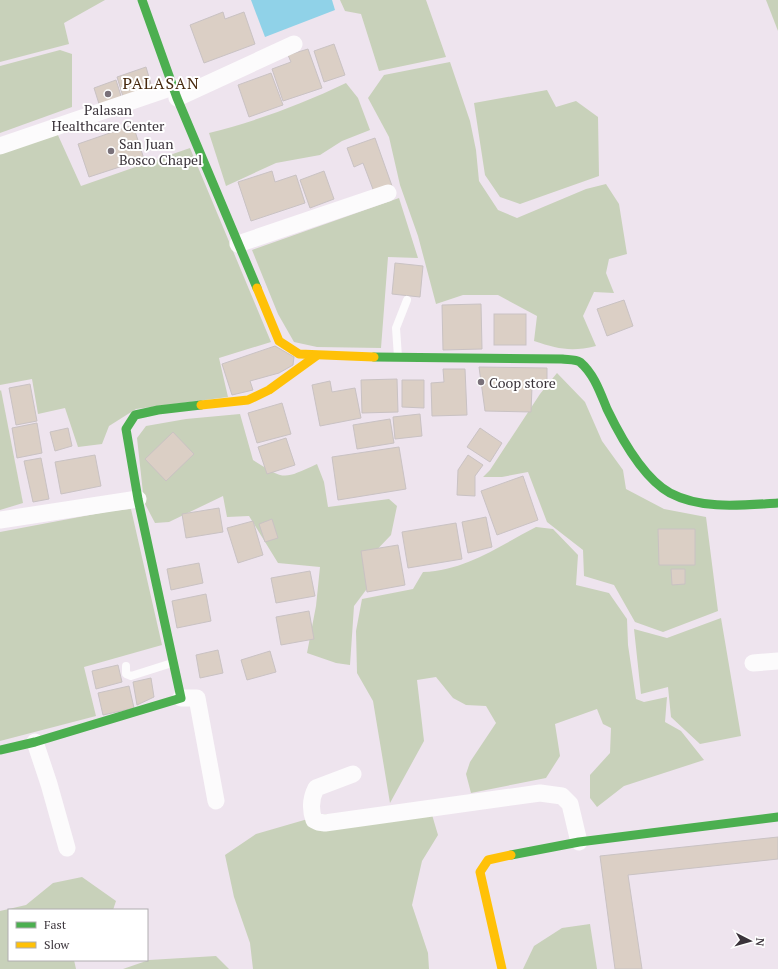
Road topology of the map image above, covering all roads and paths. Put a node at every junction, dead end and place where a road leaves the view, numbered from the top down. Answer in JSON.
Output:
{"nodes":[{"id":1,"x":142,"y":0,"type":"edge"},
{"id":2,"x":294,"y":44,"type":"dead end"},
{"id":3,"x":175,"y":92,"type":"junction"},
{"id":4,"x":0,"y":146,"type":"edge"},
{"id":5,"x":388,"y":193,"type":"dead end"},
{"id":6,"x":238,"y":244,"type":"junction"},
{"id":7,"x":407,"y":300,"type":"dead end"},
{"id":8,"x":316,"y":356,"type":"junction"},
{"id":9,"x":398,"y":358,"type":"junction"},
{"id":10,"x":138,"y":499,"type":"junction"},
{"id":11,"x":778,"y":503,"type":"edge"},
{"id":12,"x":0,"y":520,"type":"edge"},
{"id":13,"x":778,"y":661,"type":"edge"},
{"id":14,"x":175,"y":662,"type":"junction"},
{"id":15,"x":753,"y":663,"type":"dead end"},
{"id":16,"x":126,"y":666,"type":"dead end"},
{"id":17,"x":181,"y":698,"type":"junction"},
{"id":18,"x":36,"y":742,"type":"junction"},
{"id":19,"x":0,"y":750,"type":"edge"},
{"id":20,"x":353,"y":774,"type":"dead end"},
{"id":21,"x":216,"y":802,"type":"dead end"},
{"id":22,"x":778,"y":817,"type":"edge"},
{"id":23,"x":579,"y":842,"type":"junction"},
{"id":24,"x":67,"y":848,"type":"dead end"},
{"id":25,"x":502,"y":969,"type":"edge"}],
"edges":[{"from":1,"to":3,"type":"street"},
{"from":2,"to":3,"type":"street"},
{"from":3,"to":4,"type":"street"},
{"from":3,"to":6,"type":"street"},
{"from":5,"to":6,"type":"street"},
{"from":6,"to":8,"type":"street"},
{"from":7,"to":9,"type":"lane"},
{"from":8,"to":9,"type":"street"},
{"from":8,"to":10,"type":"street"},
{"from":9,"to":11,"type":"street"},
{"from":10,"to":12,"type":"street"},
{"from":10,"to":14,"type":"street"},
{"from":13,"to":15,"type":"street"},
{"from":14,"to":16,"type":"lane"},
{"from":14,"to":17,"type":"street"},
{"from":17,"to":18,"type":"street"},
{"from":17,"to":21,"type":"street"},
{"from":18,"to":19,"type":"street"},
{"from":18,"to":24,"type":"street"},
{"from":20,"to":23,"type":"street"},
{"from":22,"to":23,"type":"street"},
{"from":23,"to":25,"type":"street"}]}
